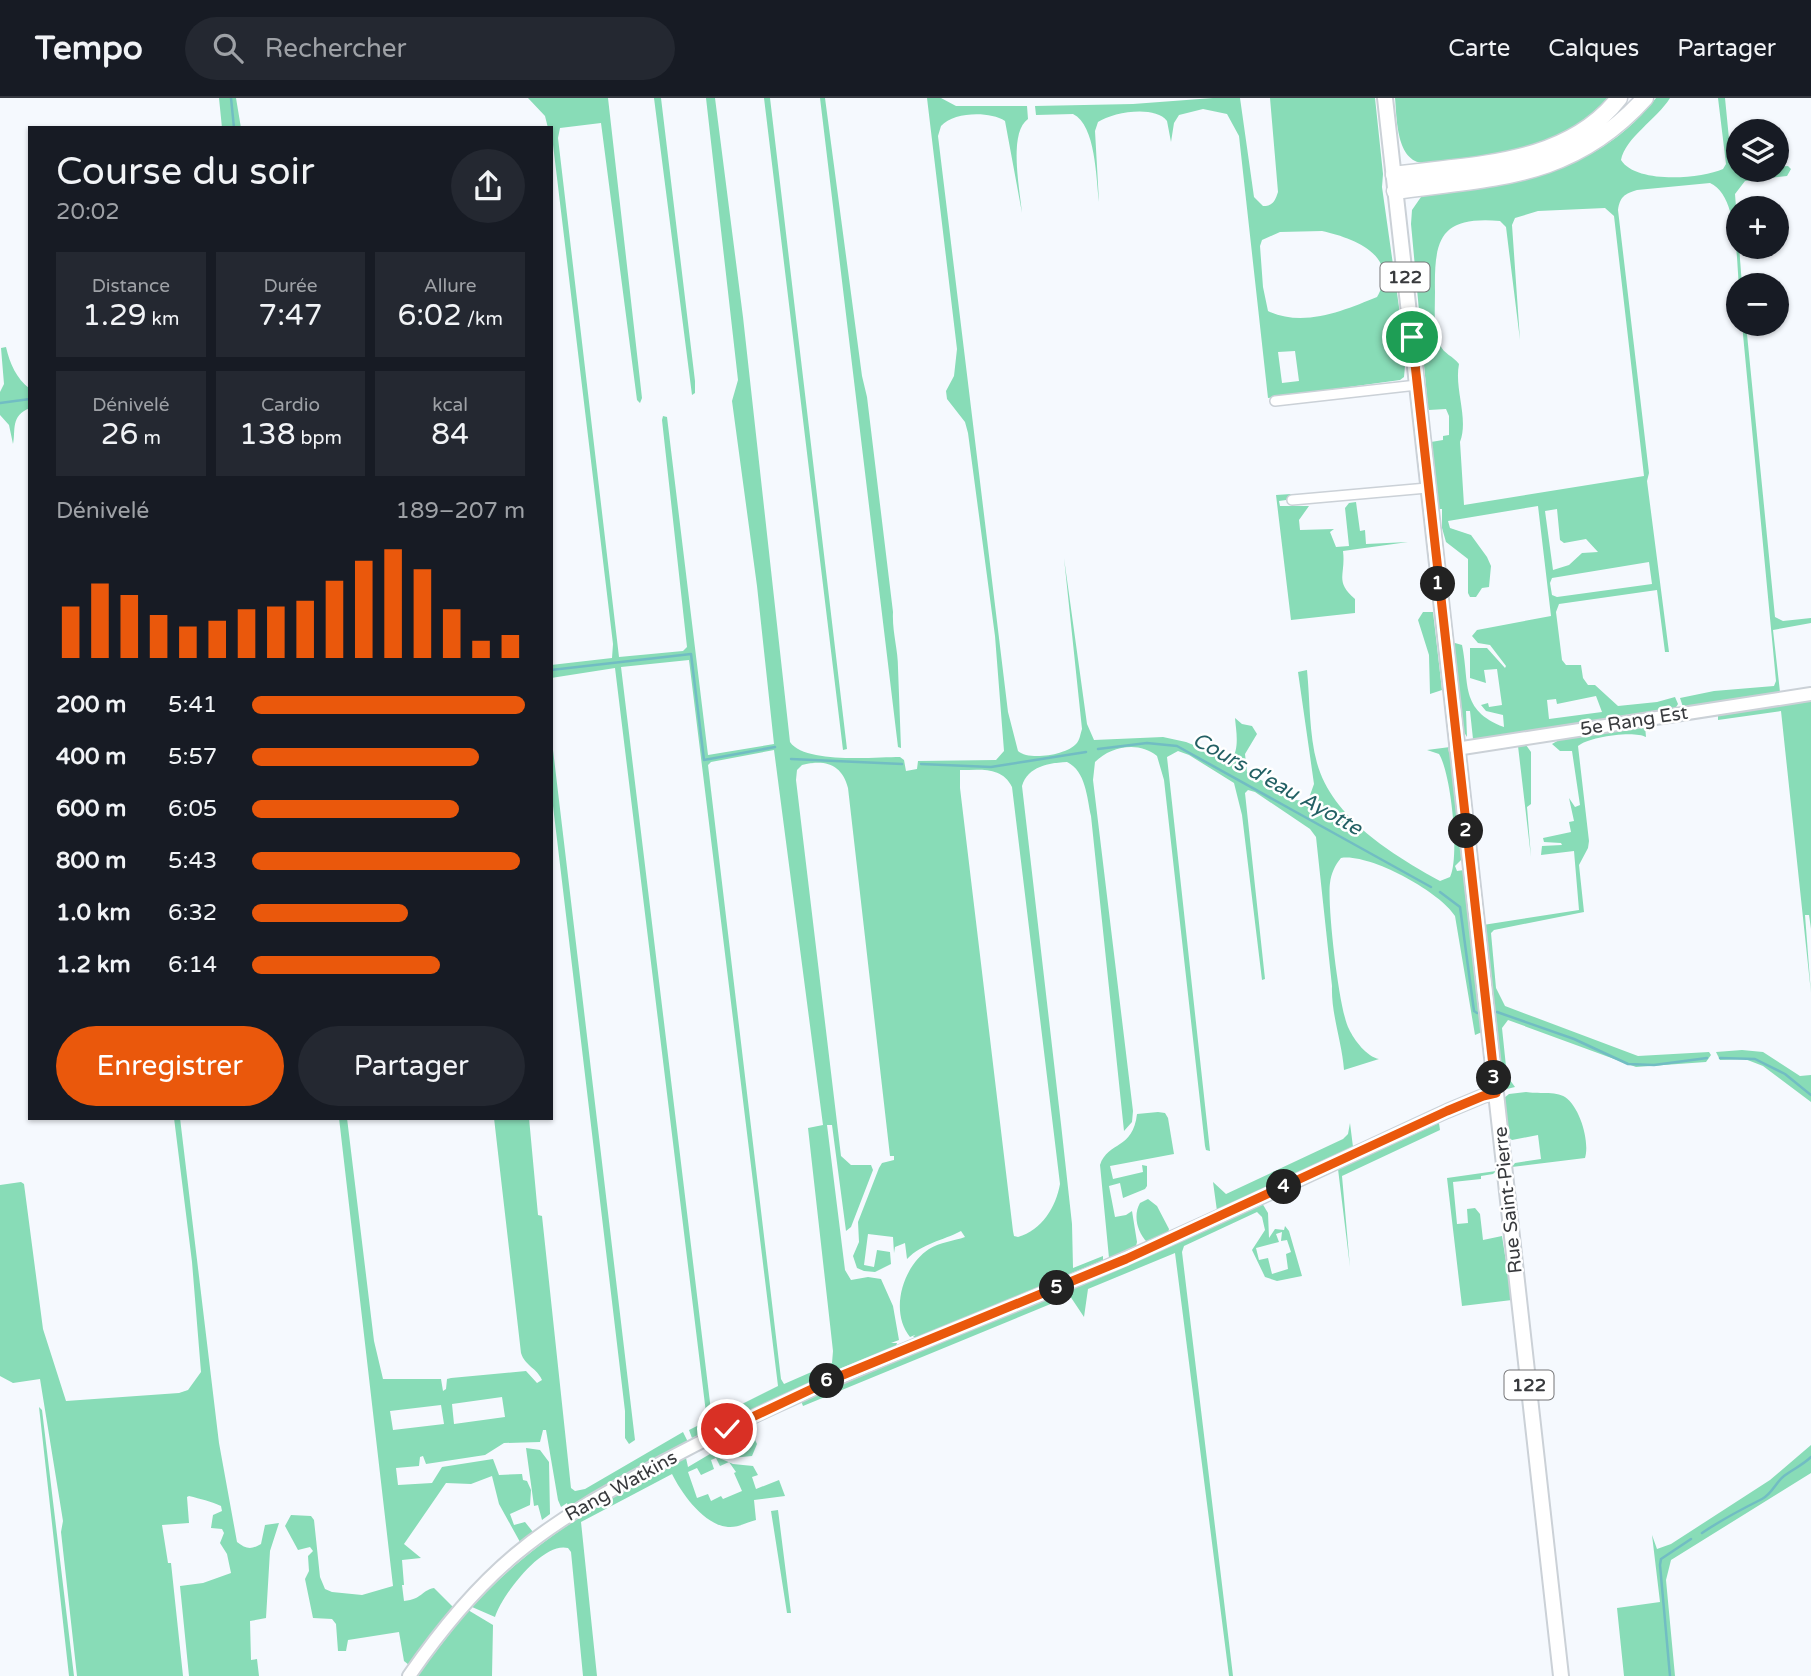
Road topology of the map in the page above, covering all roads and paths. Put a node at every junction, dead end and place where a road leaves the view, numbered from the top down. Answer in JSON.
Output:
{"nodes":[{"id":1,"x":1385,"y":98,"type":"edge"},
{"id":2,"x":1619,"y":98,"type":"edge"},
{"id":3,"x":1645,"y":98,"type":"edge"},
{"id":4,"x":1395,"y":183,"type":"junction"},
{"id":5,"x":1417,"y":385,"type":"junction"},
{"id":6,"x":1275,"y":401,"type":"dead end"},
{"id":7,"x":1427,"y":488,"type":"junction"},
{"id":8,"x":1292,"y":500,"type":"dead end"},
{"id":9,"x":1811,"y":694,"type":"edge"},
{"id":10,"x":1456,"y":749,"type":"junction"},
{"id":11,"x":1496,"y":1093,"type":"junction"},
{"id":12,"x":410,"y":1676,"type":"edge"},
{"id":13,"x":1561,"y":1676,"type":"edge"}],
"edges":[{"from":1,"to":4,"type":"main road","name":"Rue Saint-Pierre","number":"122"},
{"from":2,"to":4,"type":"highway"},
{"from":3,"to":4,"type":"highway"},
{"from":4,"to":5,"type":"main road","name":"Rue Saint-Pierre","number":"122"},
{"from":5,"to":6,"type":"street"},
{"from":5,"to":7,"type":"main road","name":"Rue Saint-Pierre","number":"122"},
{"from":7,"to":8,"type":"street"},
{"from":7,"to":10,"type":"main road","name":"Rue Saint-Pierre","number":"122"},
{"from":9,"to":10,"type":"street","name":"5e Rang Est"},
{"from":10,"to":11,"type":"main road","name":"Rue Saint-Pierre","number":"122"},
{"from":11,"to":12,"type":"street","name":"Rang Watkins"},
{"from":11,"to":13,"type":"main road","name":"Rue Saint-Pierre","number":"122"}]}
